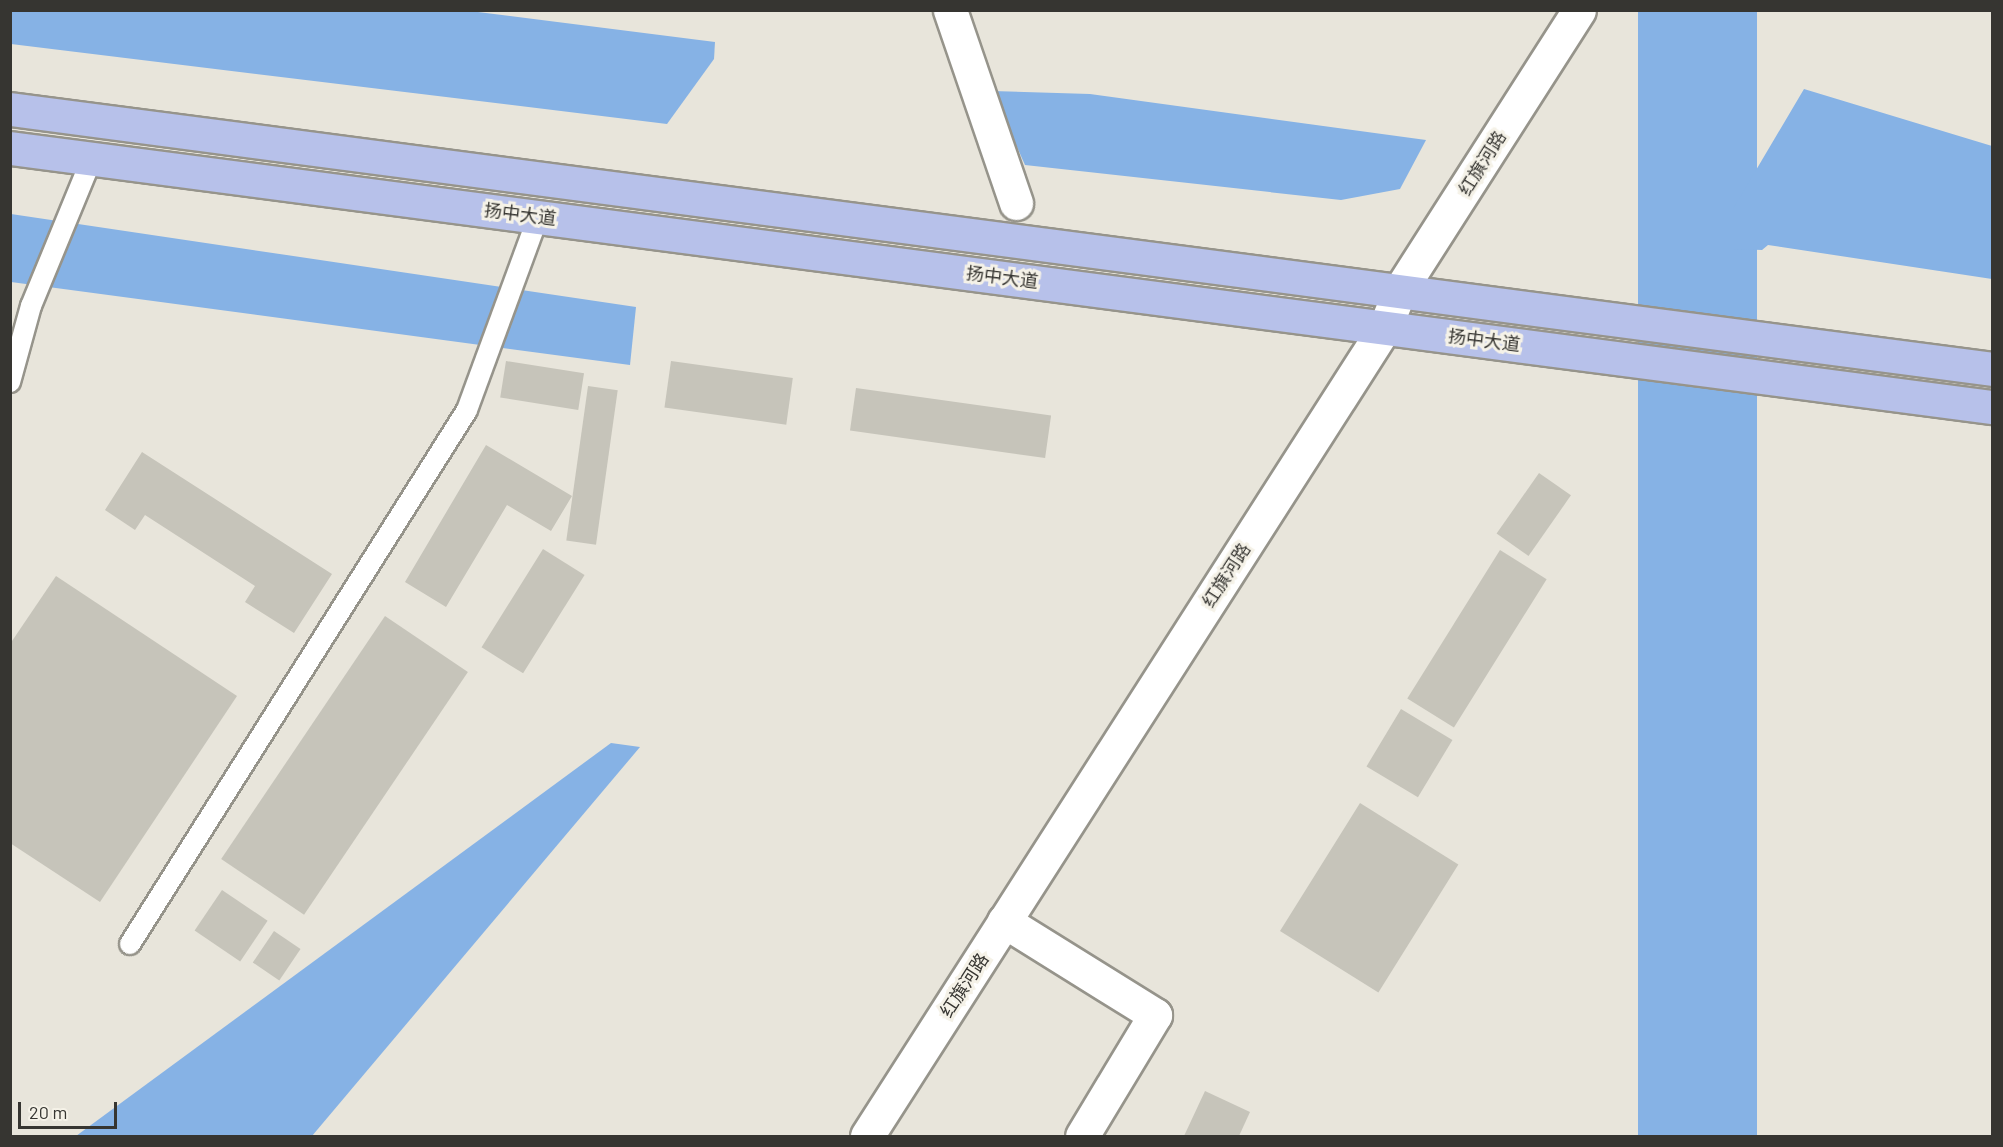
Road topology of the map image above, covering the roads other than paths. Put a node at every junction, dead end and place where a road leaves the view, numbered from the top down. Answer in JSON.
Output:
{"nodes":[{"id":1,"x":950,"y":10,"type":"edge"},
{"id":2,"x":1578,"y":10,"type":"edge"},
{"id":3,"x":10,"y":109,"type":"edge"},
{"id":4,"x":10,"y":148,"type":"edge"},
{"id":5,"x":92,"y":158,"type":"junction"},
{"id":6,"x":1016,"y":203,"type":"dead end"},
{"id":7,"x":538,"y":217,"type":"junction"},
{"id":8,"x":1400,"y":290,"type":"junction"},
{"id":9,"x":1385,"y":327,"type":"junction"},
{"id":10,"x":1992,"y":369,"type":"edge"},
{"id":11,"x":10,"y":382,"type":"edge"},
{"id":12,"x":1992,"y":407,"type":"edge"},
{"id":13,"x":1005,"y":921,"type":"junction"},
{"id":14,"x":130,"y":944,"type":"dead end"},
{"id":15,"x":867,"y":1137,"type":"edge"},
{"id":16,"x":1082,"y":1137,"type":"edge"}],
"edges":[{"from":1,"to":6,"type":"street"},
{"from":2,"to":8,"type":"street","name":"红旗河路"},
{"from":3,"to":8,"type":"main road","name":"扬中大道"},
{"from":4,"to":5,"type":"main road","name":"扬中大道"},
{"from":5,"to":7,"type":"main road","name":"扬中大道"},
{"from":5,"to":11,"type":"lane"},
{"from":7,"to":9,"type":"main road","name":"扬中大道"},
{"from":7,"to":14,"type":"lane"},
{"from":8,"to":9,"type":"street","name":"红旗河路"},
{"from":8,"to":10,"type":"main road","name":"扬中大道"},
{"from":9,"to":12,"type":"main road","name":"扬中大道"},
{"from":9,"to":13,"type":"street","name":"红旗河路"},
{"from":13,"to":15,"type":"street","name":"红旗河路"},
{"from":13,"to":16,"type":"street"}]}
